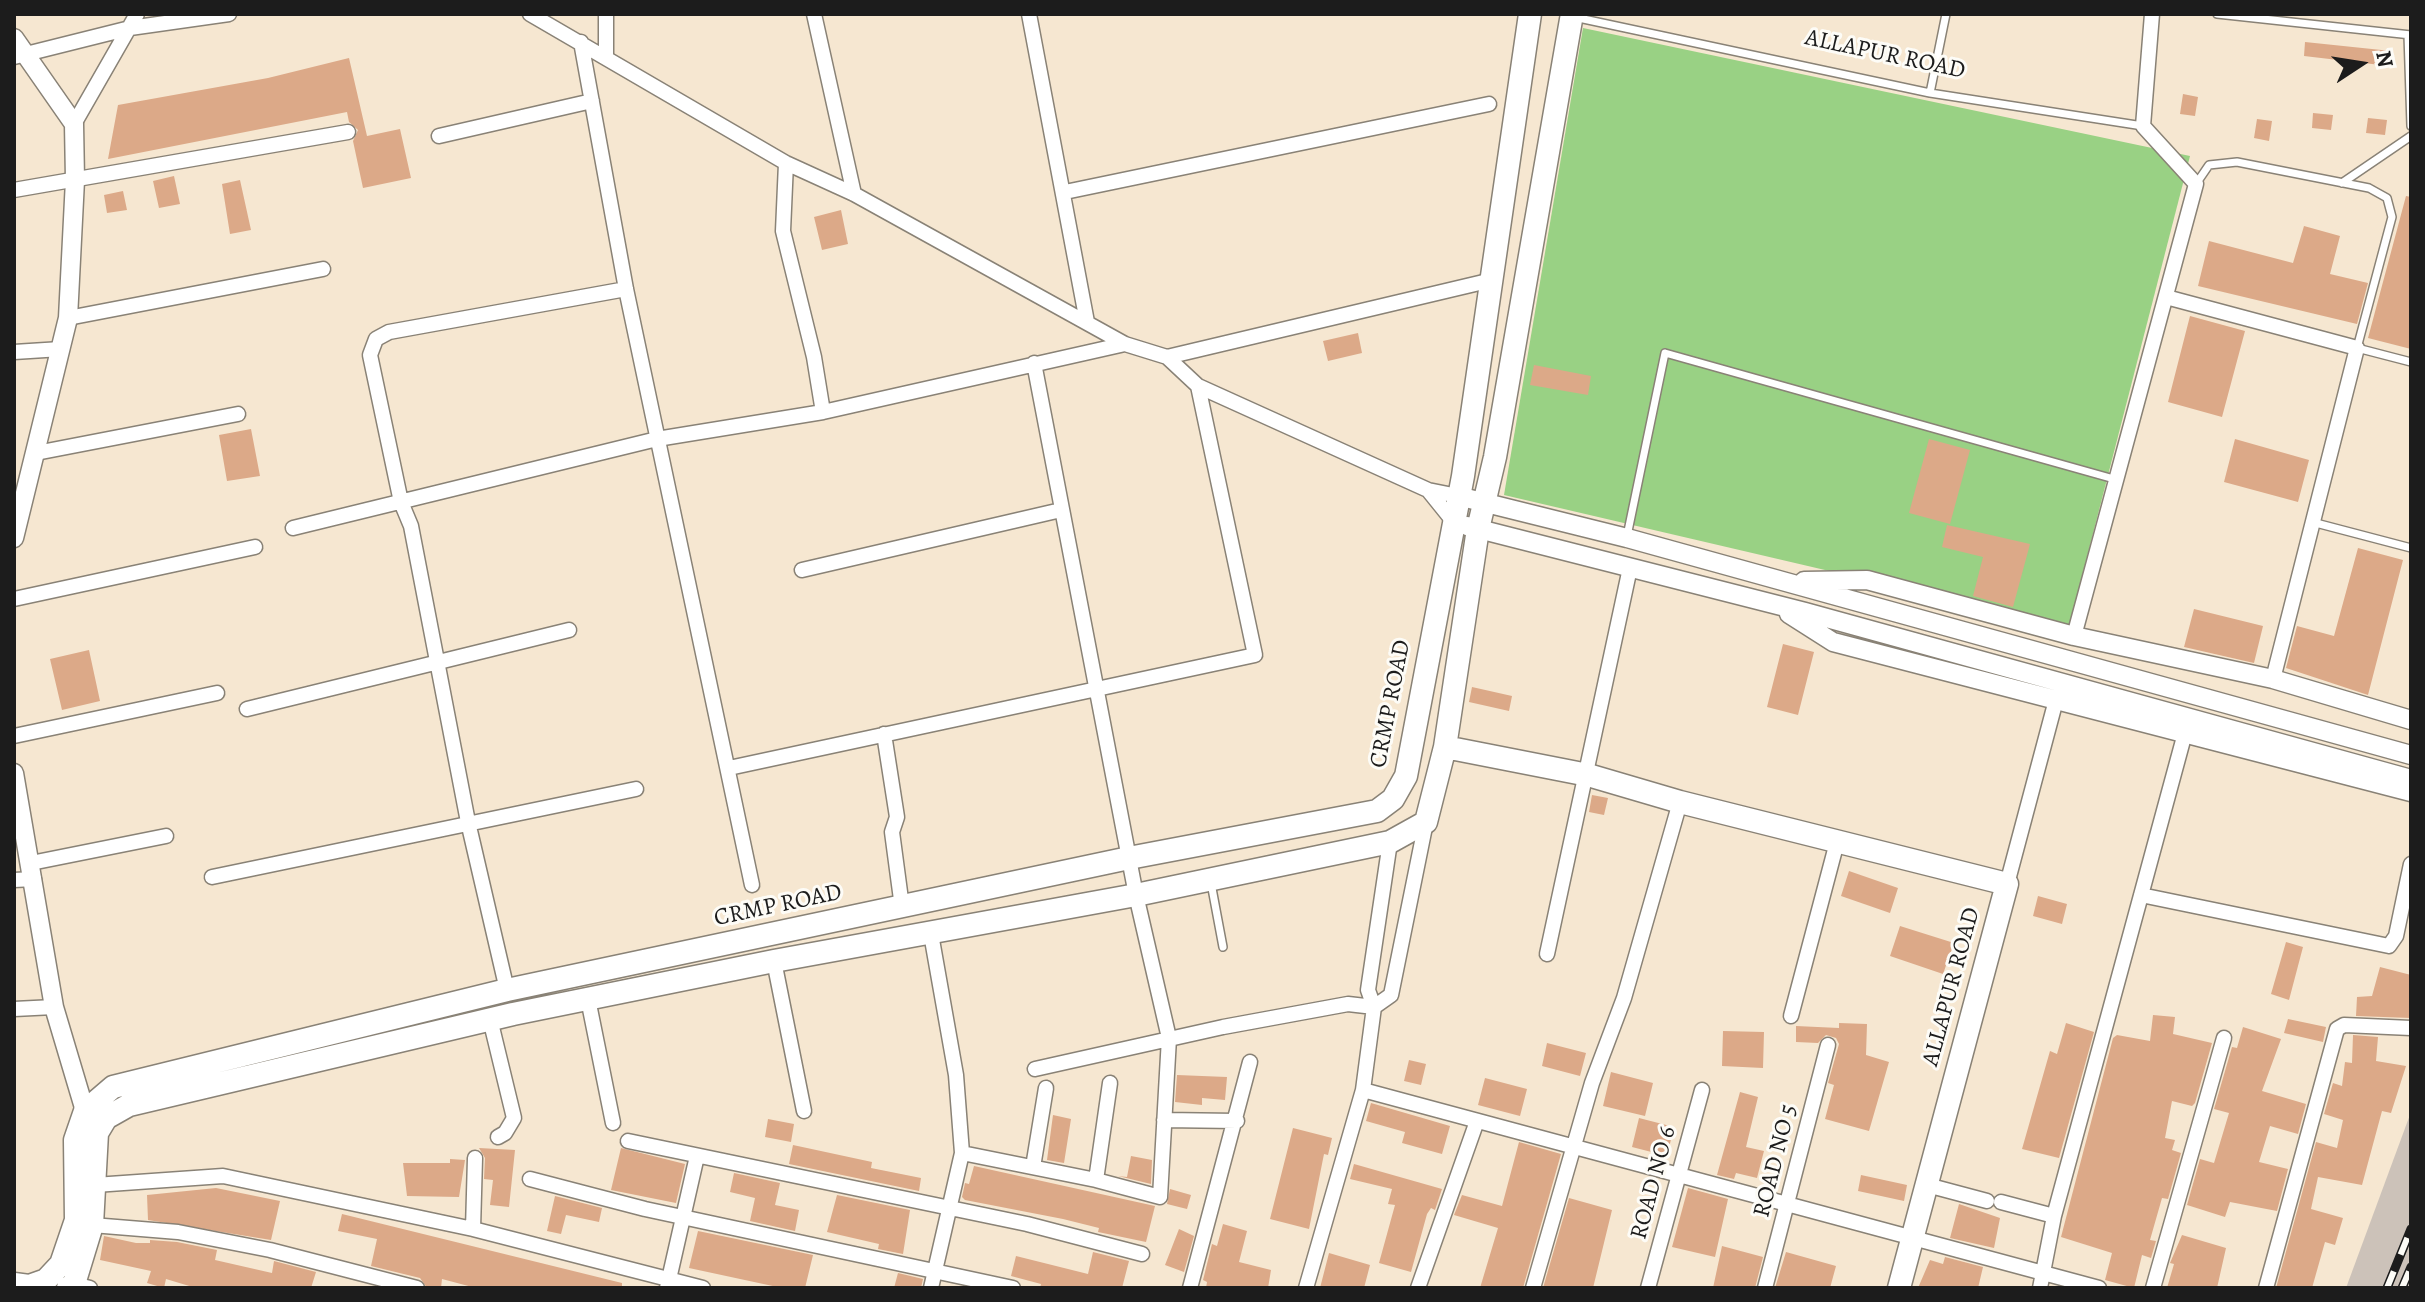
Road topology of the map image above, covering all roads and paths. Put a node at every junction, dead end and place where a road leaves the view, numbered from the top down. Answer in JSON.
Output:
{"nodes":[{"id":1,"x":137,"y":14,"type":"edge"},
{"id":2,"x":229,"y":14,"type":"edge"},
{"id":3,"x":530,"y":14,"type":"edge"},
{"id":4,"x":606,"y":14,"type":"edge"},
{"id":5,"x":814,"y":14,"type":"edge"},
{"id":6,"x":1029,"y":14,"type":"edge"},
{"id":7,"x":1530,"y":14,"type":"edge"},
{"id":8,"x":1946,"y":14,"type":"edge"},
{"id":9,"x":2152,"y":14,"type":"edge"},
{"id":10,"x":2217,"y":14,"type":"edge"},
{"id":11,"x":1572,"y":16,"type":"edge"},
{"id":12,"x":130,"y":28,"type":"junction"},
{"id":13,"x":2409,"y":35,"type":"edge"},
{"id":14,"x":14,"y":38,"type":"edge"},
{"id":15,"x":581,"y":42,"type":"junction"},
{"id":16,"x":20,"y":56,"type":"edge"},
{"id":17,"x":606,"y":56,"type":"junction"},
{"id":18,"x":1930,"y":93,"type":"junction"},
{"id":19,"x":592,"y":101,"type":"junction"},
{"id":20,"x":1489,"y":104,"type":"dead end"},
{"id":21,"x":74,"y":124,"type":"junction"},
{"id":22,"x":2143,"y":126,"type":"junction"},
{"id":23,"x":2411,"y":126,"type":"edge"},
{"id":24,"x":348,"y":132,"type":"dead end"},
{"id":25,"x":439,"y":136,"type":"dead end"},
{"id":26,"x":2411,"y":136,"type":"edge"},
{"id":27,"x":786,"y":163,"type":"junction"},
{"id":28,"x":75,"y":180,"type":"junction"},
{"id":29,"x":2342,"y":183,"type":"junction"},
{"id":30,"x":2196,"y":184,"type":"junction"},
{"id":31,"x":14,"y":190,"type":"edge"},
{"id":32,"x":1065,"y":192,"type":"junction"},
{"id":33,"x":854,"y":194,"type":"junction"},
{"id":34,"x":323,"y":269,"type":"dead end"},
{"id":35,"x":1492,"y":280,"type":"junction"},
{"id":36,"x":626,"y":289,"type":"junction"},
{"id":37,"x":2166,"y":297,"type":"junction"},
{"id":38,"x":68,"y":318,"type":"junction"},
{"id":39,"x":1087,"y":322,"type":"junction"},
{"id":40,"x":1125,"y":344,"type":"junction"},
{"id":41,"x":2357,"y":348,"type":"junction"},
{"id":42,"x":61,"y":349,"type":"junction"},
{"id":43,"x":14,"y":352,"type":"edge"},
{"id":44,"x":1167,"y":357,"type":"junction"},
{"id":45,"x":2411,"y":362,"type":"edge"},
{"id":46,"x":1034,"y":363,"type":"junction"},
{"id":47,"x":1198,"y":386,"type":"junction"},
{"id":48,"x":823,"y":412,"type":"junction"},
{"id":49,"x":238,"y":414,"type":"dead end"},
{"id":50,"x":657,"y":439,"type":"junction"},
{"id":51,"x":36,"y":453,"type":"junction"},
{"id":52,"x":2114,"y":479,"type":"junction"},
{"id":53,"x":21,"y":483,"type":"edge"},
{"id":54,"x":1428,"y":490,"type":"junction"},
{"id":55,"x":1458,"y":496,"type":"junction"},
{"id":56,"x":401,"y":502,"type":"junction"},
{"id":57,"x":1484,"y":505,"type":"junction"},
{"id":58,"x":1061,"y":510,"type":"junction"},
{"id":59,"x":1453,"y":521,"type":"junction"},
{"id":60,"x":2312,"y":522,"type":"junction"},
{"id":61,"x":293,"y":528,"type":"dead end"},
{"id":62,"x":1478,"y":529,"type":"junction"},
{"id":63,"x":14,"y":538,"type":"edge"},
{"id":64,"x":1627,"y":538,"type":"junction"},
{"id":65,"x":255,"y":547,"type":"dead end"},
{"id":66,"x":2411,"y":548,"type":"edge"},
{"id":67,"x":1630,"y":568,"type":"junction"},
{"id":68,"x":802,"y":570,"type":"dead end"},
{"id":69,"x":1781,"y":581,"type":"junction"},
{"id":70,"x":14,"y":599,"type":"edge"},
{"id":71,"x":1775,"y":604,"type":"junction"},
{"id":72,"x":569,"y":630,"type":"dead end"},
{"id":73,"x":2074,"y":636,"type":"junction"},
{"id":74,"x":436,"y":664,"type":"junction"},
{"id":75,"x":2273,"y":679,"type":"junction"},
{"id":76,"x":1097,"y":688,"type":"junction"},
{"id":77,"x":217,"y":693,"type":"dead end"},
{"id":78,"x":2056,"y":700,"type":"junction"},
{"id":79,"x":247,"y":709,"type":"dead end"},
{"id":80,"x":2411,"y":720,"type":"edge"},
{"id":81,"x":2185,"y":733,"type":"junction"},
{"id":82,"x":884,"y":734,"type":"junction"},
{"id":83,"x":14,"y":736,"type":"edge"},
{"id":84,"x":1445,"y":747,"type":"junction"},
{"id":85,"x":2411,"y":755,"type":"edge"},
{"id":86,"x":729,"y":768,"type":"junction"},
{"id":87,"x":14,"y":773,"type":"edge"},
{"id":88,"x":1588,"y":775,"type":"junction"},
{"id":89,"x":2411,"y":779,"type":"edge"},
{"id":90,"x":636,"y":789,"type":"dead end"},
{"id":91,"x":2411,"y":792,"type":"edge"},
{"id":92,"x":1680,"y":802,"type":"junction"},
{"id":93,"x":468,"y":822,"type":"junction"},
{"id":94,"x":1426,"y":822,"type":"junction"},
{"id":95,"x":166,"y":836,"type":"dead end"},
{"id":96,"x":1390,"y":842,"type":"junction"},
{"id":97,"x":1837,"y":842,"type":"junction"},
{"id":98,"x":1129,"y":858,"type":"junction"},
{"id":99,"x":2411,"y":864,"type":"edge"},
{"id":100,"x":32,"y":871,"type":"junction"},
{"id":101,"x":212,"y":877,"type":"dead end"},
{"id":102,"x":14,"y":880,"type":"edge"},
{"id":103,"x":1210,"y":880,"type":"junction"},
{"id":104,"x":2007,"y":884,"type":"junction"},
{"id":105,"x":752,"y":885,"type":"dead end"},
{"id":106,"x":1136,"y":895,"type":"junction"},
{"id":107,"x":2141,"y":895,"type":"junction"},
{"id":108,"x":902,"y":907,"type":"junction"},
{"id":109,"x":931,"y":934,"type":"junction"},
{"id":110,"x":1223,"y":947,"type":"dead end"},
{"id":111,"x":1547,"y":954,"type":"dead end"},
{"id":112,"x":774,"y":961,"type":"junction"},
{"id":113,"x":507,"y":990,"type":"junction"},
{"id":114,"x":588,"y":999,"type":"junction"},
{"id":115,"x":54,"y":1007,"type":"junction"},
{"id":116,"x":1374,"y":1007,"type":"junction"},
{"id":117,"x":14,"y":1009,"type":"edge"},
{"id":118,"x":1791,"y":1016,"type":"dead end"},
{"id":119,"x":490,"y":1019,"type":"junction"},
{"id":120,"x":2411,"y":1028,"type":"edge"},
{"id":121,"x":1169,"y":1038,"type":"junction"},
{"id":122,"x":2224,"y":1038,"type":"dead end"},
{"id":123,"x":1828,"y":1045,"type":"dead end"},
{"id":124,"x":1250,"y":1062,"type":"dead end"},
{"id":125,"x":1035,"y":1069,"type":"dead end"},
{"id":126,"x":1110,"y":1083,"type":"dead end"},
{"id":127,"x":1046,"y":1088,"type":"dead end"},
{"id":128,"x":1363,"y":1090,"type":"junction"},
{"id":129,"x":1702,"y":1090,"type":"dead end"},
{"id":130,"x":85,"y":1111,"type":"junction"},
{"id":131,"x":804,"y":1111,"type":"dead end"},
{"id":132,"x":1164,"y":1120,"type":"junction"},
{"id":133,"x":1237,"y":1121,"type":"junction"},
{"id":134,"x":1477,"y":1121,"type":"junction"},
{"id":135,"x":613,"y":1123,"type":"dead end"},
{"id":136,"x":498,"y":1137,"type":"dead end"},
{"id":137,"x":628,"y":1141,"type":"dead end"},
{"id":138,"x":1573,"y":1147,"type":"junction"},
{"id":139,"x":962,"y":1153,"type":"junction"},
{"id":140,"x":697,"y":1156,"type":"junction"},
{"id":141,"x":475,"y":1158,"type":"dead end"},
{"id":142,"x":1033,"y":1167,"type":"junction"},
{"id":143,"x":1679,"y":1176,"type":"junction"},
{"id":144,"x":530,"y":1179,"type":"dead end"},
{"id":145,"x":1096,"y":1180,"type":"junction"},
{"id":146,"x":95,"y":1185,"type":"junction"},
{"id":147,"x":1927,"y":1185,"type":"junction"},
{"id":148,"x":1789,"y":1203,"type":"junction"},
{"id":149,"x":949,"y":1208,"type":"junction"},
{"id":150,"x":2054,"y":1216,"type":"junction"},
{"id":151,"x":684,"y":1217,"type":"junction"},
{"id":152,"x":92,"y":1225,"type":"junction"},
{"id":153,"x":473,"y":1229,"type":"junction"},
{"id":154,"x":1912,"y":1237,"type":"junction"},
{"id":155,"x":1142,"y":1254,"type":"dead end"},
{"id":156,"x":935,"y":1270,"type":"junction"},
{"id":157,"x":2042,"y":1281,"type":"edge"},
{"id":158,"x":14,"y":1284,"type":"edge"},
{"id":159,"x":667,"y":1284,"type":"edge"},
{"id":160,"x":81,"y":1287,"type":"edge"},
{"id":161,"x":417,"y":1288,"type":"edge"},
{"id":162,"x":703,"y":1288,"type":"edge"},
{"id":163,"x":931,"y":1288,"type":"edge"},
{"id":164,"x":1013,"y":1288,"type":"edge"},
{"id":165,"x":1190,"y":1288,"type":"edge"},
{"id":166,"x":1306,"y":1288,"type":"edge"},
{"id":167,"x":1418,"y":1288,"type":"edge"},
{"id":168,"x":1533,"y":1288,"type":"edge"},
{"id":169,"x":1648,"y":1288,"type":"edge"},
{"id":170,"x":1765,"y":1288,"type":"edge"},
{"id":171,"x":1899,"y":1288,"type":"edge"},
{"id":172,"x":2099,"y":1288,"type":"edge"},
{"id":173,"x":2153,"y":1288,"type":"edge"},
{"id":174,"x":2266,"y":1288,"type":"edge"}],
"edges":[{"from":1,"to":12,"type":"street"},
{"from":2,"to":12,"type":"street"},
{"from":3,"to":15,"type":"street"},
{"from":4,"to":17,"type":"street"},
{"from":5,"to":33,"type":"street"},
{"from":6,"to":32,"type":"street"},
{"from":7,"to":35,"type":"main road","name":"CRMP ROAD"},
{"from":8,"to":18,"type":"lane"},
{"from":9,"to":22,"type":"street"},
{"from":10,"to":13,"type":"lane"},
{"from":11,"to":18,"type":"lane","name":"ALLAPUR ROAD"},
{"from":11,"to":57,"type":"main road"},
{"from":12,"to":16,"type":"street"},
{"from":12,"to":21,"type":"street"},
{"from":13,"to":23,"type":"lane"},
{"from":14,"to":16,"type":"street"},
{"from":15,"to":17,"type":"street"},
{"from":15,"to":19,"type":"street"},
{"from":16,"to":21,"type":"street"},
{"from":17,"to":27,"type":"street"},
{"from":18,"to":22,"type":"lane","name":"ALLAPUR ROAD"},
{"from":19,"to":25,"type":"street"},
{"from":19,"to":36,"type":"street"},
{"from":20,"to":32,"type":"street"},
{"from":21,"to":28,"type":"street"},
{"from":22,"to":30,"type":"street"},
{"from":24,"to":28,"type":"street"},
{"from":26,"to":29,"type":"lane"},
{"from":27,"to":33,"type":"street"},
{"from":27,"to":48,"type":"street"},
{"from":28,"to":31,"type":"street"},
{"from":28,"to":38,"type":"street"},
{"from":29,"to":30,"type":"lane"},
{"from":29,"to":41,"type":"lane"},
{"from":30,"to":37,"type":"street"},
{"from":32,"to":39,"type":"street"},
{"from":33,"to":39,"type":"street"},
{"from":34,"to":38,"type":"street"},
{"from":35,"to":44,"type":"street"},
{"from":35,"to":55,"type":"main road","name":"CRMP ROAD"},
{"from":36,"to":50,"type":"street"},
{"from":36,"to":56,"type":"street"},
{"from":37,"to":41,"type":"street"},
{"from":37,"to":52,"type":"street"},
{"from":38,"to":42,"type":"street"},
{"from":39,"to":40,"type":"street"},
{"from":40,"to":44,"type":"street"},
{"from":40,"to":46,"type":"street"},
{"from":41,"to":45,"type":"lane"},
{"from":41,"to":60,"type":"street"},
{"from":42,"to":43,"type":"street"},
{"from":42,"to":51,"type":"street"},
{"from":44,"to":47,"type":"street"},
{"from":46,"to":48,"type":"street"},
{"from":46,"to":58,"type":"street"},
{"from":47,"to":54,"type":"street"},
{"from":47,"to":76,"type":"street"},
{"from":48,"to":50,"type":"street"},
{"from":49,"to":51,"type":"street"},
{"from":50,"to":56,"type":"street"},
{"from":50,"to":86,"type":"street"},
{"from":51,"to":53,"type":"street"},
{"from":52,"to":64,"type":"lane"},
{"from":52,"to":73,"type":"street"},
{"from":53,"to":63,"type":"street"},
{"from":54,"to":55,"type":"street"},
{"from":54,"to":59,"type":"street"},
{"from":55,"to":57,"type":"street"},
{"from":55,"to":59,"type":"main road","name":"CRMP ROAD"},
{"from":56,"to":61,"type":"street"},
{"from":56,"to":74,"type":"street"},
{"from":57,"to":62,"type":"main road"},
{"from":57,"to":64,"type":"street"},
{"from":58,"to":68,"type":"street"},
{"from":58,"to":76,"type":"street"},
{"from":59,"to":62,"type":"street"},
{"from":59,"to":98,"type":"main road","name":"CRMP ROAD"},
{"from":60,"to":66,"type":"lane"},
{"from":60,"to":75,"type":"street"},
{"from":62,"to":67,"type":"street"},
{"from":62,"to":84,"type":"main road"},
{"from":64,"to":69,"type":"street"},
{"from":65,"to":70,"type":"street"},
{"from":67,"to":71,"type":"street"},
{"from":67,"to":88,"type":"street"},
{"from":69,"to":73,"type":"street"},
{"from":69,"to":85,"type":"street"},
{"from":71,"to":78,"type":"street"},
{"from":71,"to":89,"type":"street"},
{"from":72,"to":74,"type":"street"},
{"from":73,"to":75,"type":"street"},
{"from":74,"to":79,"type":"street"},
{"from":74,"to":93,"type":"street"},
{"from":75,"to":80,"type":"street"},
{"from":76,"to":82,"type":"street"},
{"from":76,"to":98,"type":"street"},
{"from":77,"to":83,"type":"street"},
{"from":78,"to":81,"type":"street"},
{"from":78,"to":104,"type":"street","name":"ALLAPUR ROAD"},
{"from":81,"to":91,"type":"street"},
{"from":81,"to":107,"type":"street"},
{"from":82,"to":86,"type":"street"},
{"from":82,"to":108,"type":"street"},
{"from":84,"to":88,"type":"main road"},
{"from":84,"to":94,"type":"main road"},
{"from":86,"to":105,"type":"street"},
{"from":87,"to":100,"type":"street"},
{"from":88,"to":92,"type":"main road"},
{"from":88,"to":111,"type":"street"},
{"from":90,"to":93,"type":"street"},
{"from":92,"to":97,"type":"main road"},
{"from":92,"to":138,"type":"street"},
{"from":93,"to":101,"type":"street"},
{"from":93,"to":113,"type":"street"},
{"from":94,"to":96,"type":"main road"},
{"from":94,"to":116,"type":"street"},
{"from":95,"to":100,"type":"street"},
{"from":96,"to":103,"type":"main road"},
{"from":96,"to":116,"type":"street"},
{"from":97,"to":104,"type":"main road"},
{"from":97,"to":118,"type":"street"},
{"from":98,"to":106,"type":"street"},
{"from":98,"to":108,"type":"main road","name":"CRMP ROAD"},
{"from":99,"to":107,"type":"street"},
{"from":100,"to":102,"type":"street"},
{"from":100,"to":115,"type":"street"},
{"from":103,"to":106,"type":"main road"},
{"from":103,"to":110,"type":"lane"},
{"from":104,"to":147,"type":"main road","name":"ALLAPUR ROAD"},
{"from":106,"to":109,"type":"main road"},
{"from":106,"to":121,"type":"street"},
{"from":107,"to":150,"type":"street"},
{"from":108,"to":113,"type":"main road","name":"CRMP ROAD"},
{"from":109,"to":112,"type":"main road"},
{"from":109,"to":139,"type":"street"},
{"from":112,"to":114,"type":"main road"},
{"from":112,"to":131,"type":"street"},
{"from":113,"to":130,"type":"main road","name":"CRMP ROAD"},
{"from":114,"to":119,"type":"main road"},
{"from":114,"to":135,"type":"street"},
{"from":115,"to":117,"type":"street"},
{"from":115,"to":130,"type":"street"},
{"from":116,"to":121,"type":"street"},
{"from":116,"to":128,"type":"street"},
{"from":119,"to":136,"type":"street"},
{"from":119,"to":146,"type":"main road"},
{"from":120,"to":174,"type":"street"},
{"from":121,"to":125,"type":"street"},
{"from":121,"to":132,"type":"street"},
{"from":122,"to":173,"type":"street"},
{"from":123,"to":148,"type":"street","name":"ROAD NO 5"},
{"from":124,"to":133,"type":"street"},
{"from":126,"to":145,"type":"street"},
{"from":127,"to":142,"type":"street"},
{"from":128,"to":134,"type":"street"},
{"from":128,"to":166,"type":"street"},
{"from":129,"to":143,"type":"street","name":"ROAD NO 6"},
{"from":130,"to":158,"type":"main road"},
{"from":132,"to":133,"type":"street"},
{"from":132,"to":145,"type":"street"},
{"from":133,"to":165,"type":"street"},
{"from":134,"to":138,"type":"street"},
{"from":134,"to":167,"type":"street"},
{"from":137,"to":140,"type":"street"},
{"from":138,"to":143,"type":"street"},
{"from":138,"to":168,"type":"street"},
{"from":139,"to":142,"type":"street"},
{"from":139,"to":149,"type":"street"},
{"from":140,"to":149,"type":"street"},
{"from":140,"to":151,"type":"street"},
{"from":141,"to":153,"type":"street"},
{"from":142,"to":145,"type":"street"},
{"from":143,"to":148,"type":"street"},
{"from":143,"to":169,"type":"street","name":"ROAD NO 6"},
{"from":144,"to":151,"type":"street"},
{"from":146,"to":152,"type":"main road"},
{"from":146,"to":153,"type":"street"},
{"from":147,"to":150,"type":"street"},
{"from":147,"to":154,"type":"main road","name":"ALLAPUR ROAD"},
{"from":148,"to":154,"type":"street"},
{"from":148,"to":170,"type":"street","name":"ROAD NO 5"},
{"from":149,"to":155,"type":"street"},
{"from":149,"to":156,"type":"street"},
{"from":150,"to":157,"type":"street"},
{"from":151,"to":156,"type":"street"},
{"from":151,"to":159,"type":"street"},
{"from":152,"to":160,"type":"main road"},
{"from":152,"to":161,"type":"street"},
{"from":153,"to":159,"type":"street"},
{"from":154,"to":157,"type":"street"},
{"from":154,"to":171,"type":"main road","name":"ALLAPUR ROAD"},
{"from":156,"to":163,"type":"street"},
{"from":156,"to":164,"type":"street"},
{"from":157,"to":172,"type":"street"},
{"from":159,"to":162,"type":"street"}]}
